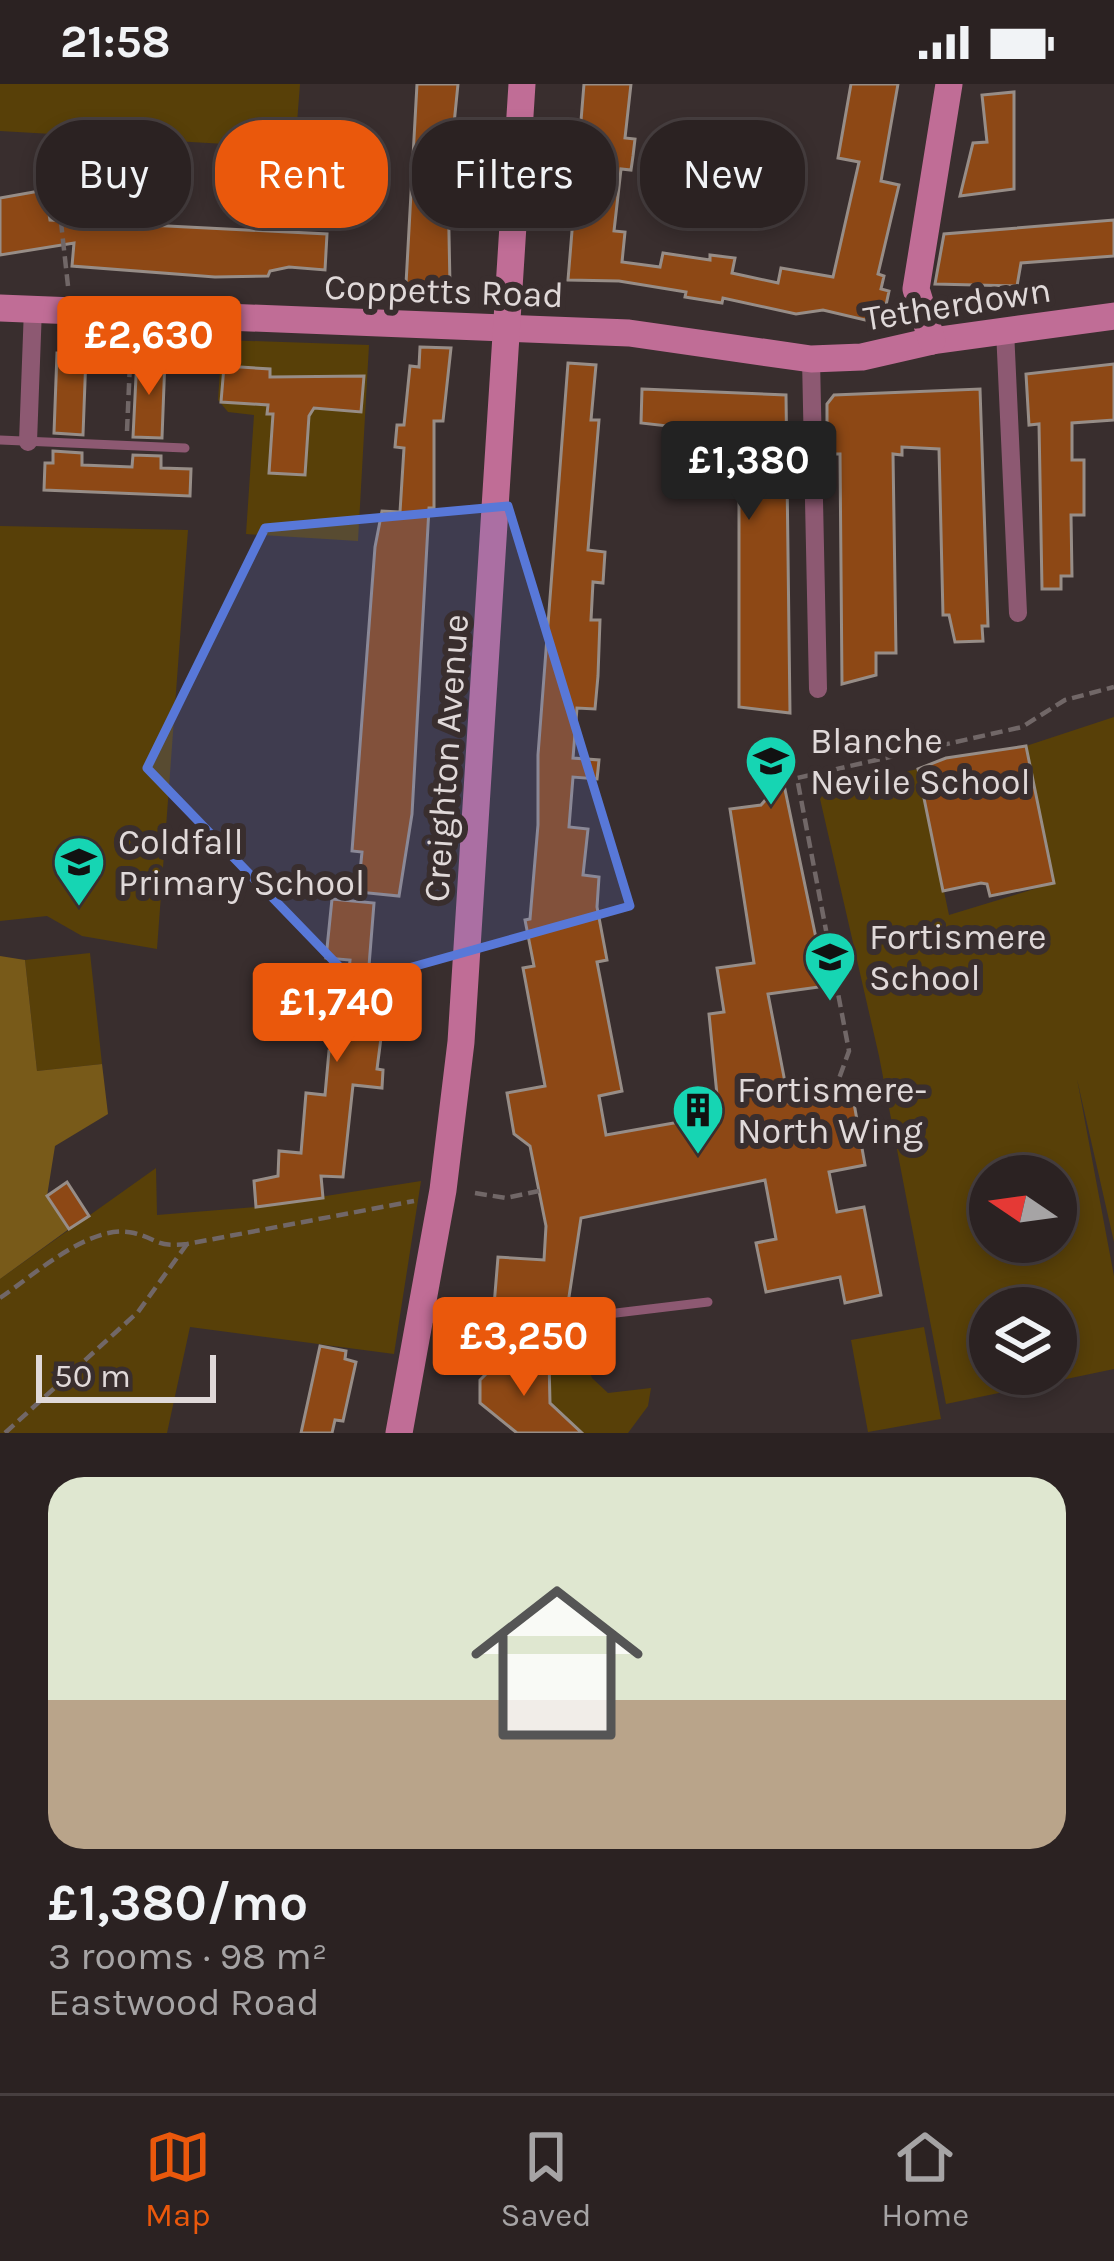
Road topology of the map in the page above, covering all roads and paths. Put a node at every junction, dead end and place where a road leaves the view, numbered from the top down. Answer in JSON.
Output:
{"nodes":[{"id":1,"x":522,"y":84,"type":"edge"},
{"id":2,"x":949,"y":84,"type":"edge"},
{"id":3,"x":61,"y":228,"type":"edge"},
{"id":4,"x":0,"y":308,"type":"edge"},
{"id":5,"x":33,"y":308,"type":"junction"},
{"id":6,"x":70,"y":310,"type":"junction"},
{"id":7,"x":133,"y":310,"type":"junction"},
{"id":8,"x":1114,"y":316,"type":"edge"},
{"id":9,"x":506,"y":329,"type":"junction"},
{"id":10,"x":1004,"y":330,"type":"junction"},
{"id":11,"x":932,"y":341,"type":"junction"},
{"id":12,"x":811,"y":359,"type":"junction"},
{"id":13,"x":0,"y":440,"type":"edge"},
{"id":14,"x":28,"y":442,"type":"junction"},
{"id":15,"x":127,"y":446,"type":"junction"},
{"id":16,"x":185,"y":448,"type":"dead end"},
{"id":17,"x":1018,"y":613,"type":"dead end"},
{"id":18,"x":1114,"y":686,"type":"edge"},
{"id":19,"x":818,"y":689,"type":"dead end"},
{"id":20,"x":761,"y":1102,"type":"dead end"},
{"id":21,"x":539,"y":1191,"type":"dead end"},
{"id":22,"x":476,"y":1193,"type":"dead end"},
{"id":23,"x":419,"y":1201,"type":"dead end"},
{"id":24,"x":187,"y":1244,"type":"junction"},
{"id":25,"x":0,"y":1298,"type":"edge"},
{"id":26,"x":708,"y":1302,"type":"dead end"},
{"id":27,"x":423,"y":1317,"type":"junction"},
{"id":28,"x":5,"y":1433,"type":"edge"},
{"id":29,"x":400,"y":1433,"type":"edge"}],
"edges":[{"from":1,"to":9,"type":"street","name":"Creighton Avenue"},
{"from":2,"to":11,"type":"street"},
{"from":3,"to":6,"type":"path"},
{"from":4,"to":5,"type":"street","name":"Coppetts Road"},
{"from":5,"to":6,"type":"street","name":"Coppetts Road"},
{"from":5,"to":14,"type":"street"},
{"from":6,"to":7,"type":"street","name":"Coppetts Road"},
{"from":7,"to":9,"type":"street","name":"Coppetts Road"},
{"from":7,"to":15,"type":"path"},
{"from":8,"to":10,"type":"street","name":"Tetherdown"},
{"from":9,"to":12,"type":"street","name":"Coppetts Road"},
{"from":9,"to":27,"type":"street","name":"Creighton Avenue"},
{"from":10,"to":11,"type":"street","name":"Tetherdown"},
{"from":10,"to":17,"type":"street"},
{"from":11,"to":12,"type":"street","name":"Tetherdown"},
{"from":12,"to":19,"type":"street"},
{"from":13,"to":14,"type":"lane"},
{"from":14,"to":15,"type":"lane"},
{"from":15,"to":16,"type":"lane"},
{"from":18,"to":20,"type":"path"},
{"from":21,"to":22,"type":"path"},
{"from":23,"to":24,"type":"path"},
{"from":24,"to":25,"type":"path"},
{"from":24,"to":28,"type":"path"},
{"from":26,"to":27,"type":"lane"},
{"from":27,"to":29,"type":"street","name":"Creighton Avenue"}]}
